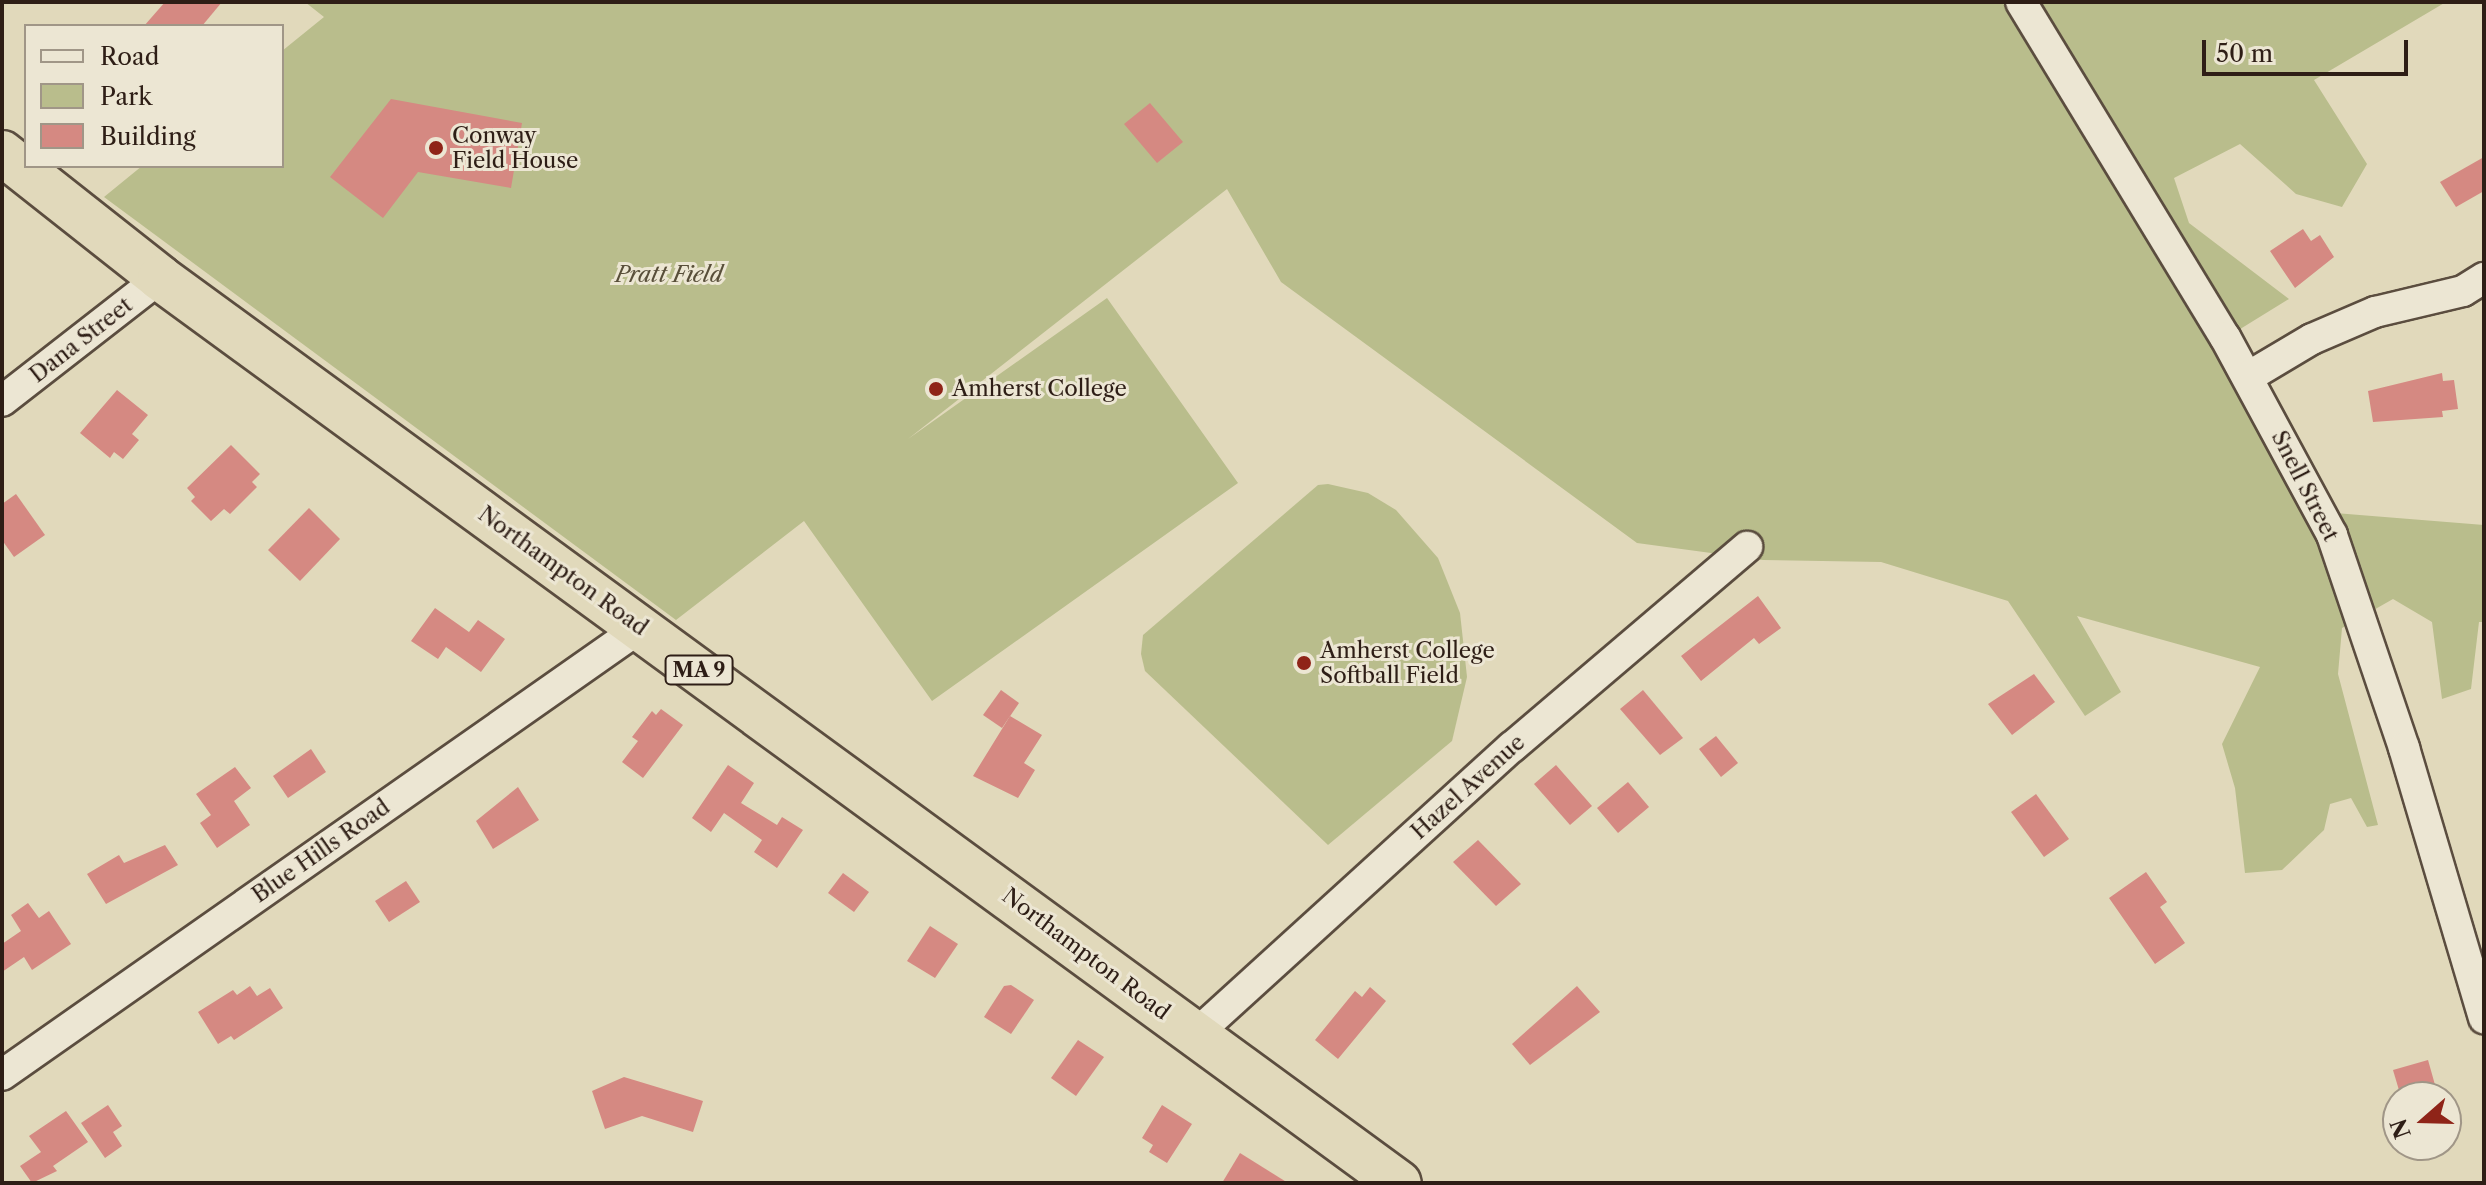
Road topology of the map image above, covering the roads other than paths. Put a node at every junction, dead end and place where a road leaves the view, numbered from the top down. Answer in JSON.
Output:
{"nodes":[{"id":1,"x":2021,"y":2,"type":"edge"},
{"id":2,"x":2,"y":153,"type":"edge"},
{"id":3,"x":160,"y":278,"type":"junction"},
{"id":4,"x":2477,"y":291,"type":"edge"},
{"id":5,"x":2248,"y":377,"type":"junction"},
{"id":6,"x":2,"y":401,"type":"edge"},
{"id":7,"x":1747,"y":547,"type":"dead end"},
{"id":8,"x":641,"y":627,"type":"junction"},
{"id":9,"x":2484,"y":1018,"type":"edge"},
{"id":10,"x":1195,"y":1035,"type":"junction"},
{"id":11,"x":2,"y":1075,"type":"edge"},
{"id":12,"x":1399,"y":1183,"type":"edge"}],
"edges":[{"from":1,"to":5,"type":"street","name":"Snell Street"},
{"from":2,"to":3,"type":"highway","name":"Northampton Road","number":"MA 9"},
{"from":3,"to":6,"type":"street","name":"Dana Street"},
{"from":3,"to":8,"type":"highway","name":"Northampton Road","number":"MA 9"},
{"from":4,"to":5,"type":"street"},
{"from":5,"to":9,"type":"street","name":"Snell Street"},
{"from":7,"to":10,"type":"street","name":"Hazel Avenue"},
{"from":8,"to":10,"type":"highway","name":"Northampton Road","number":"MA 9"},
{"from":8,"to":11,"type":"street","name":"Blue Hills Road"},
{"from":10,"to":12,"type":"highway","name":"Northampton Road","number":"MA 9"}]}
